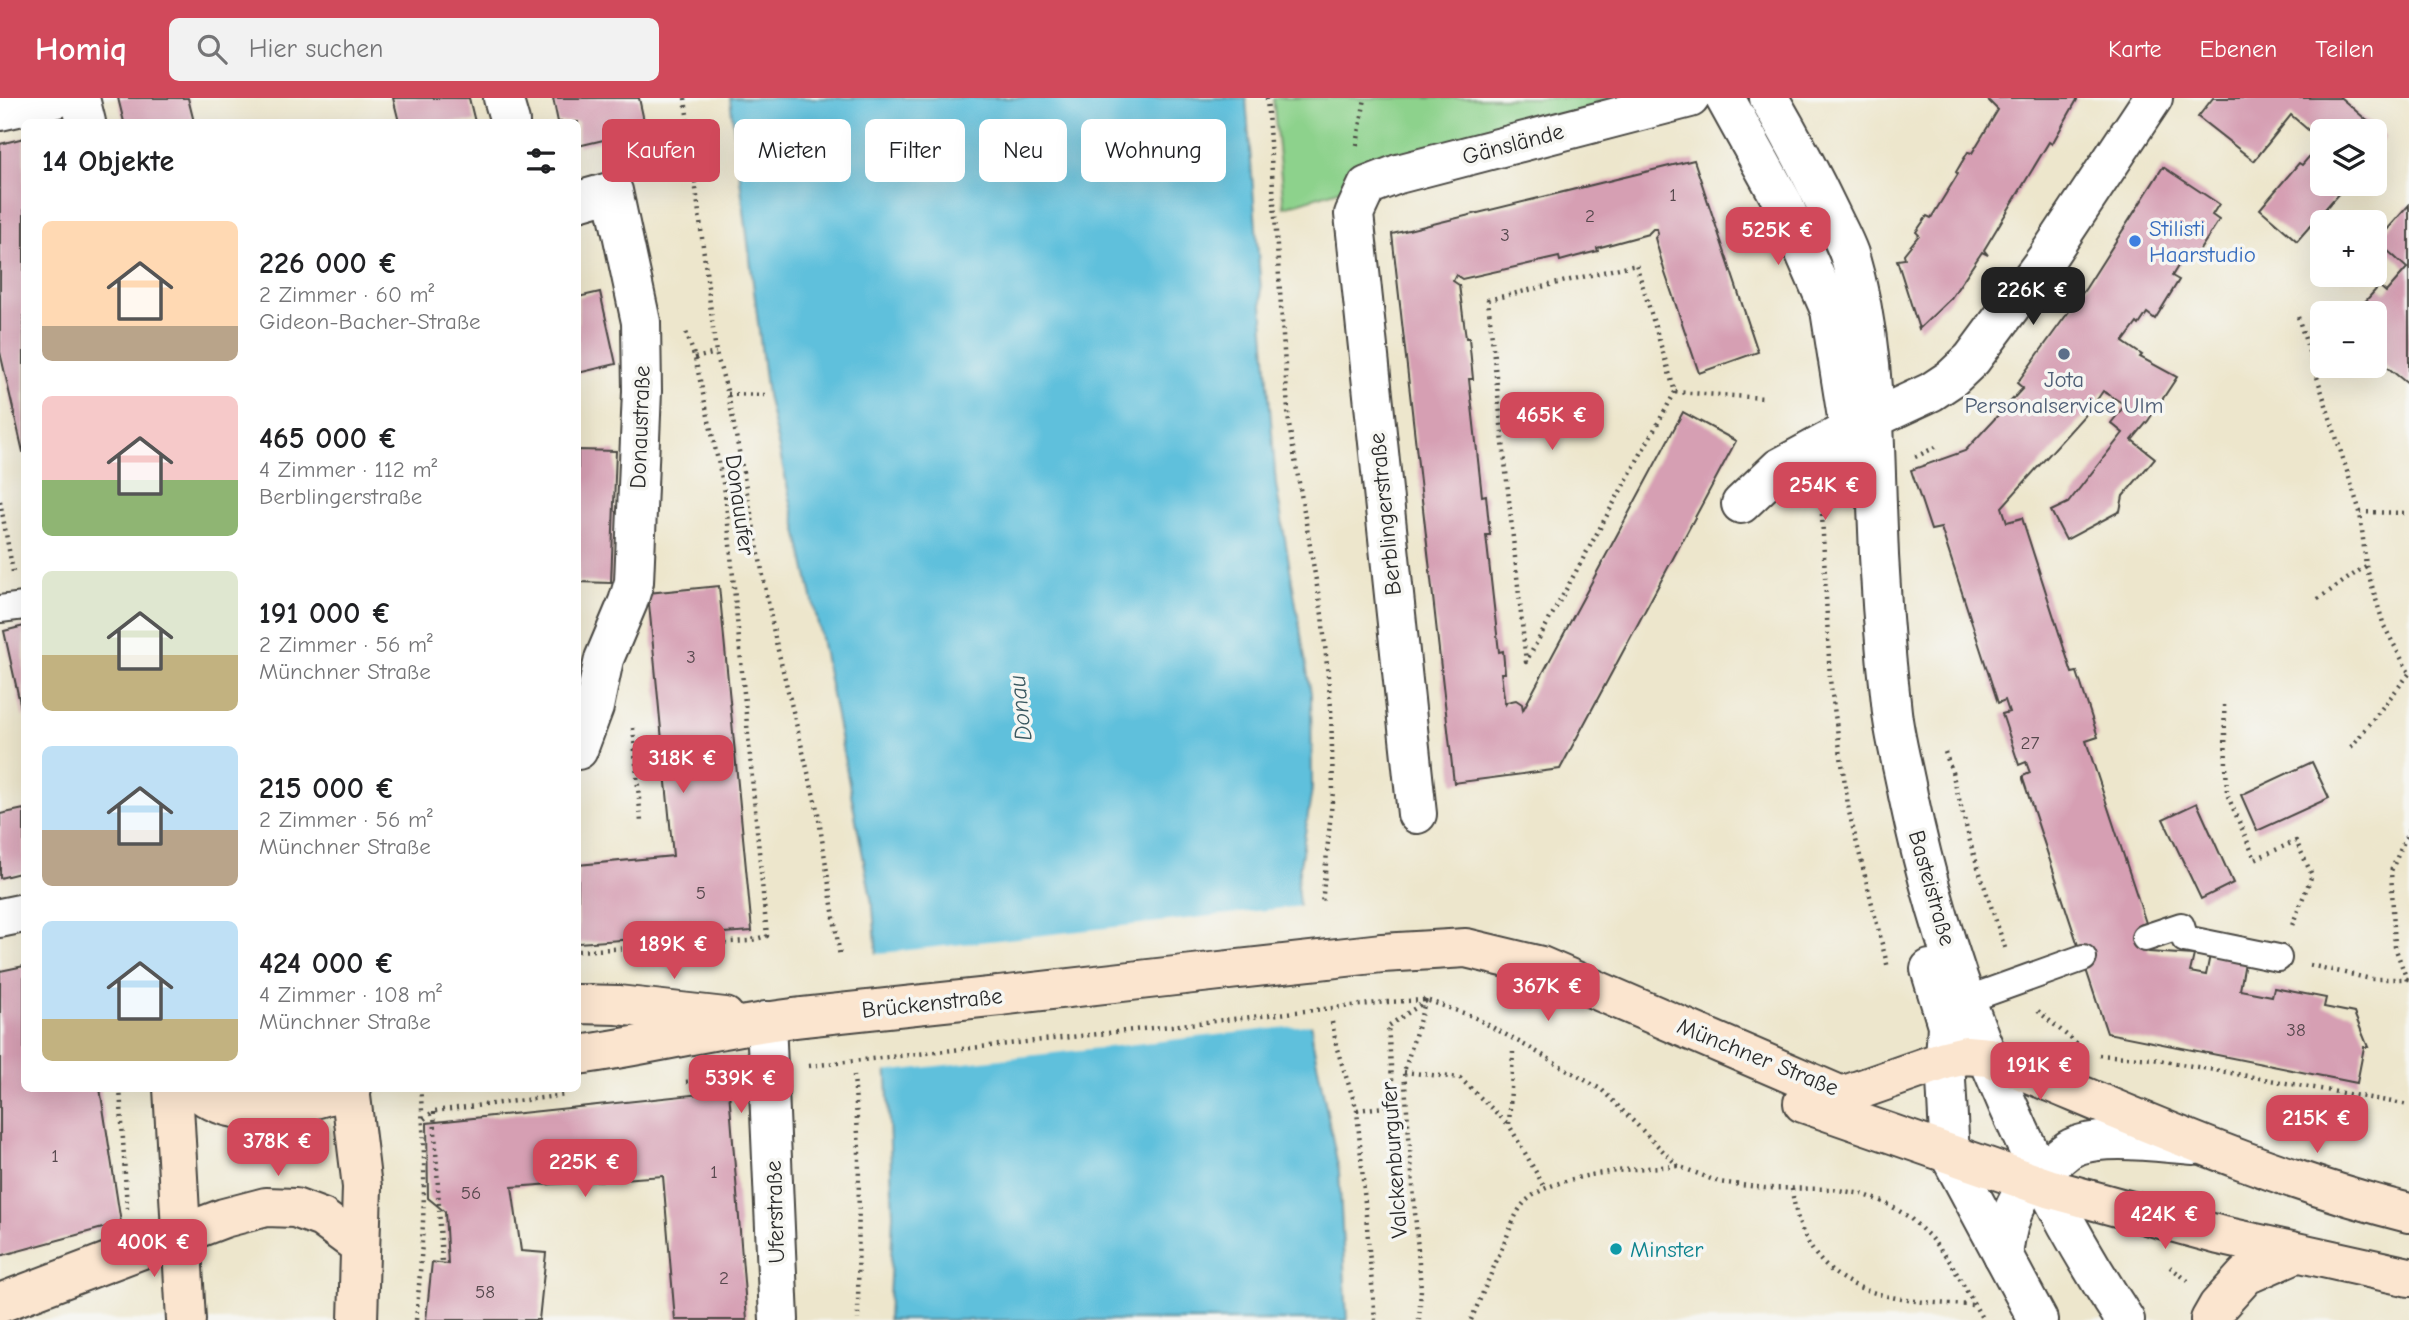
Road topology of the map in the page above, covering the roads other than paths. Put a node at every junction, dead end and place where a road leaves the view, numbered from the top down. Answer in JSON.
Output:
{"nodes":[{"id":1,"x":58,"y":98,"type":"edge"},
{"id":2,"x":80,"y":98,"type":"edge"},
{"id":3,"x":503,"y":98,"type":"edge"},
{"id":4,"x":1690,"y":98,"type":"edge"},
{"id":5,"x":1725,"y":98,"type":"edge"},
{"id":6,"x":1769,"y":98,"type":"edge"},
{"id":7,"x":2153,"y":98,"type":"edge"},
{"id":8,"x":0,"y":111,"type":"edge"},
{"id":9,"x":85,"y":119,"type":"edge"},
{"id":10,"x":509,"y":119,"type":"edge"},
{"id":11,"x":595,"y":196,"type":"edge"},
{"id":12,"x":1354,"y":214,"type":"joint"},
{"id":13,"x":1848,"y":432,"type":"junction"},
{"id":14,"x":1741,"y":504,"type":"dead end"},
{"id":15,"x":591,"y":671,"type":"edge"},
{"id":16,"x":581,"y":742,"type":"edge"},
{"id":17,"x":1417,"y":814,"type":"dead end"},
{"id":18,"x":21,"y":914,"type":"edge"},
{"id":19,"x":0,"y":918,"type":"edge"},
{"id":20,"x":2145,"y":939,"type":"dead end"},
{"id":21,"x":1422,"y":950,"type":"junction"},
{"id":22,"x":1382,"y":953,"type":"joint"},
{"id":23,"x":2083,"y":958,"type":"dead end"},
{"id":24,"x":2278,"y":958,"type":"road end"},
{"id":25,"x":1966,"y":1000,"type":"junction"},
{"id":26,"x":581,"y":1004,"type":"edge"},
{"id":27,"x":766,"y":1021,"type":"junction"},
{"id":28,"x":581,"y":1055,"type":"edge"},
{"id":29,"x":1989,"y":1057,"type":"junction"},
{"id":30,"x":1945,"y":1060,"type":"junction"},
{"id":31,"x":173,"y":1092,"type":"edge"},
{"id":32,"x":198,"y":1092,"type":"edge"},
{"id":33,"x":341,"y":1092,"type":"edge"},
{"id":34,"x":351,"y":1092,"type":"edge"},
{"id":35,"x":2210,"y":1147,"type":"junction"},
{"id":36,"x":1950,"y":1156,"type":"junction"},
{"id":37,"x":2040,"y":1180,"type":"junction"},
{"id":38,"x":2409,"y":1213,"type":"edge"},
{"id":39,"x":181,"y":1233,"type":"junction"},
{"id":40,"x":360,"y":1246,"type":"junction"},
{"id":41,"x":2296,"y":1252,"type":"junction"},
{"id":42,"x":2003,"y":1255,"type":"junction"},
{"id":43,"x":2409,"y":1277,"type":"edge"},
{"id":44,"x":0,"y":1303,"type":"edge"},
{"id":45,"x":359,"y":1319,"type":"edge"},
{"id":46,"x":186,"y":1320,"type":"edge"},
{"id":47,"x":779,"y":1320,"type":"edge"},
{"id":48,"x":2038,"y":1320,"type":"edge"},
{"id":49,"x":2125,"y":1320,"type":"edge"},
{"id":50,"x":2210,"y":1320,"type":"edge"}],
"edges":[{"from":1,"to":8,"type":"street"},
{"from":2,"to":9,"type":"street"},
{"from":3,"to":10,"type":"street"},
{"from":4,"to":12,"type":"street","name":"Gänslände"},
{"from":5,"to":13,"type":"street"},
{"from":6,"to":13,"type":"street"},
{"from":7,"to":13,"type":"street"},
{"from":11,"to":15,"type":"street","name":"Donaustraße"},
{"from":12,"to":17,"type":"street","name":"Berblingerstraße"},
{"from":13,"to":14,"type":"street"},
{"from":13,"to":25,"type":"street","name":"Basteistraße"},
{"from":13,"to":30,"type":"street","name":"Basteistraße"},
{"from":15,"to":16,"type":"street","name":"Donaustraße"},
{"from":18,"to":19,"type":"street"},
{"from":20,"to":24,"type":"lane"},
{"from":21,"to":22,"type":"main road","name":"Münchner Straße"},
{"from":21,"to":30,"type":"main road","name":"Münchner Straße"},
{"from":21,"to":36,"type":"main road","name":"Münchner Straße"},
{"from":22,"to":27,"type":"main road","name":"Brückenstraße","bridge":true},
{"from":23,"to":25,"type":"lane"},
{"from":25,"to":29,"type":"street","name":"Basteistraße"},
{"from":26,"to":27,"type":"main road","name":"Brückenstraße"},
{"from":27,"to":28,"type":"main road","name":"Brückenstraße"},
{"from":27,"to":47,"type":"street","name":"Uferstraße"},
{"from":29,"to":30,"type":"main road","name":"Münchner Straße"},
{"from":29,"to":35,"type":"main road","name":"Münchner Straße"},
{"from":29,"to":37,"type":"street","name":"Basteistraße"},
{"from":30,"to":36,"type":"street","name":"Basteistraße"},
{"from":31,"to":39,"type":"main road"},
{"from":32,"to":33,"type":"main road"},
{"from":34,"to":40,"type":"main road"},
{"from":35,"to":37,"type":"street"},
{"from":35,"to":38,"type":"main road","name":"Münchner Straße"},
{"from":36,"to":37,"type":"main road","name":"Münchner Straße"},
{"from":36,"to":42,"type":"street","name":"Basteistraße"},
{"from":37,"to":41,"type":"main road","name":"Münchner Straße"},
{"from":37,"to":42,"type":"street"},
{"from":37,"to":49,"type":"street","name":"Basteistraße"},
{"from":39,"to":40,"type":"main road"},
{"from":39,"to":44,"type":"main road"},
{"from":39,"to":46,"type":"main road"},
{"from":40,"to":45,"type":"main road"},
{"from":41,"to":43,"type":"main road","name":"Münchner Straße"},
{"from":41,"to":50,"type":"main road"},
{"from":42,"to":48,"type":"street","name":"Basteistraße"}]}
